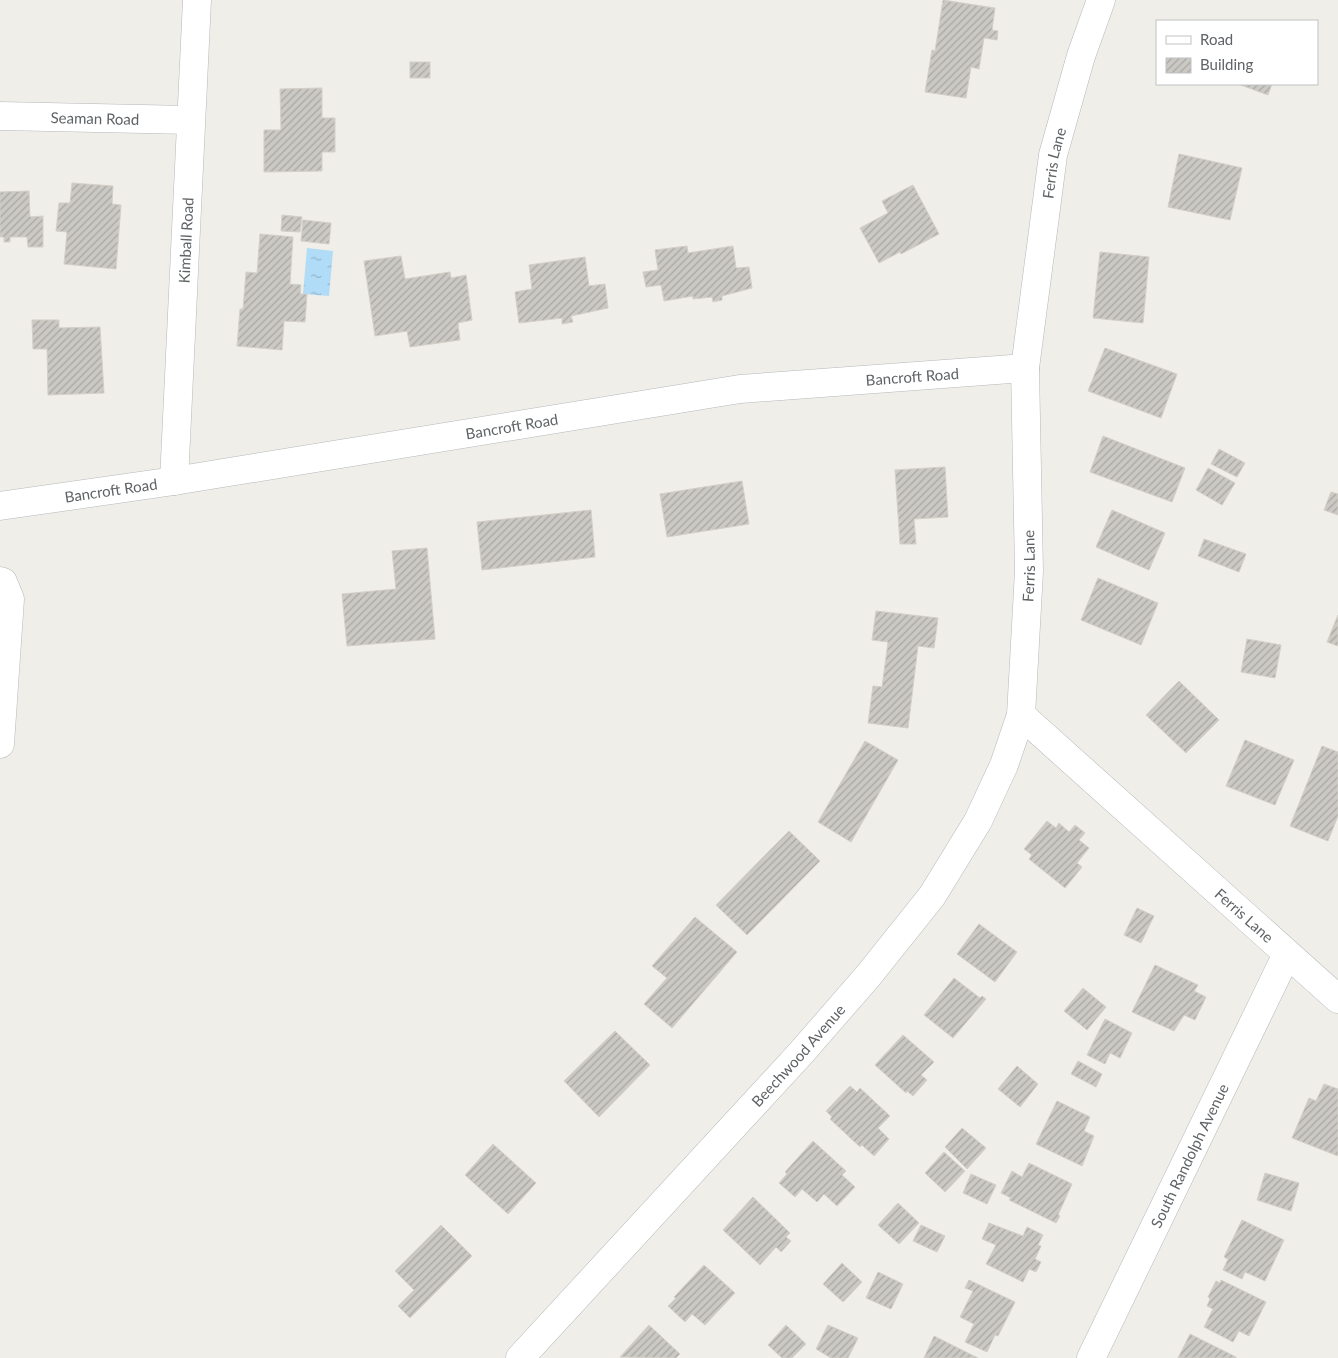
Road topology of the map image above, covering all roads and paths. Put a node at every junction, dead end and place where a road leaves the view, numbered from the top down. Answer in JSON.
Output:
{"nodes":[{"id":1,"x":197,"y":0,"type":"edge"},
{"id":2,"x":1101,"y":0,"type":"edge"},
{"id":3,"x":0,"y":116,"type":"edge"},
{"id":4,"x":190,"y":120,"type":"junction"},
{"id":5,"x":1025,"y":368,"type":"junction"},
{"id":6,"x":174,"y":481,"type":"junction"},
{"id":7,"x":0,"y":506,"type":"edge"},
{"id":8,"x":0,"y":581,"type":"edge"},
{"id":9,"x":1021,"y":715,"type":"junction"},
{"id":10,"x":0,"y":744,"type":"edge"},
{"id":11,"x":1288,"y":954,"type":"junction"},
{"id":12,"x":1338,"y":999,"type":"edge"},
{"id":13,"x":520,"y":1358,"type":"edge"},
{"id":14,"x":1091,"y":1358,"type":"edge"}],
"edges":[{"from":1,"to":4,"type":"street","name":"Kimball Road"},
{"from":2,"to":5,"type":"street","name":"Ferris Lane"},
{"from":3,"to":4,"type":"street","name":"Seaman Road"},
{"from":4,"to":6,"type":"street","name":"Kimball Road"},
{"from":5,"to":6,"type":"street","name":"Bancroft Road"},
{"from":5,"to":9,"type":"street","name":"Ferris Lane"},
{"from":6,"to":7,"type":"street","name":"Bancroft Road"},
{"from":8,"to":10,"type":"street"},
{"from":9,"to":11,"type":"street","name":"Ferris Lane"},
{"from":9,"to":13,"type":"street","name":"Beechwood Avenue"},
{"from":11,"to":12,"type":"street","name":"Ferris Lane"},
{"from":11,"to":14,"type":"street","name":"South Randolph Avenue"}]}
